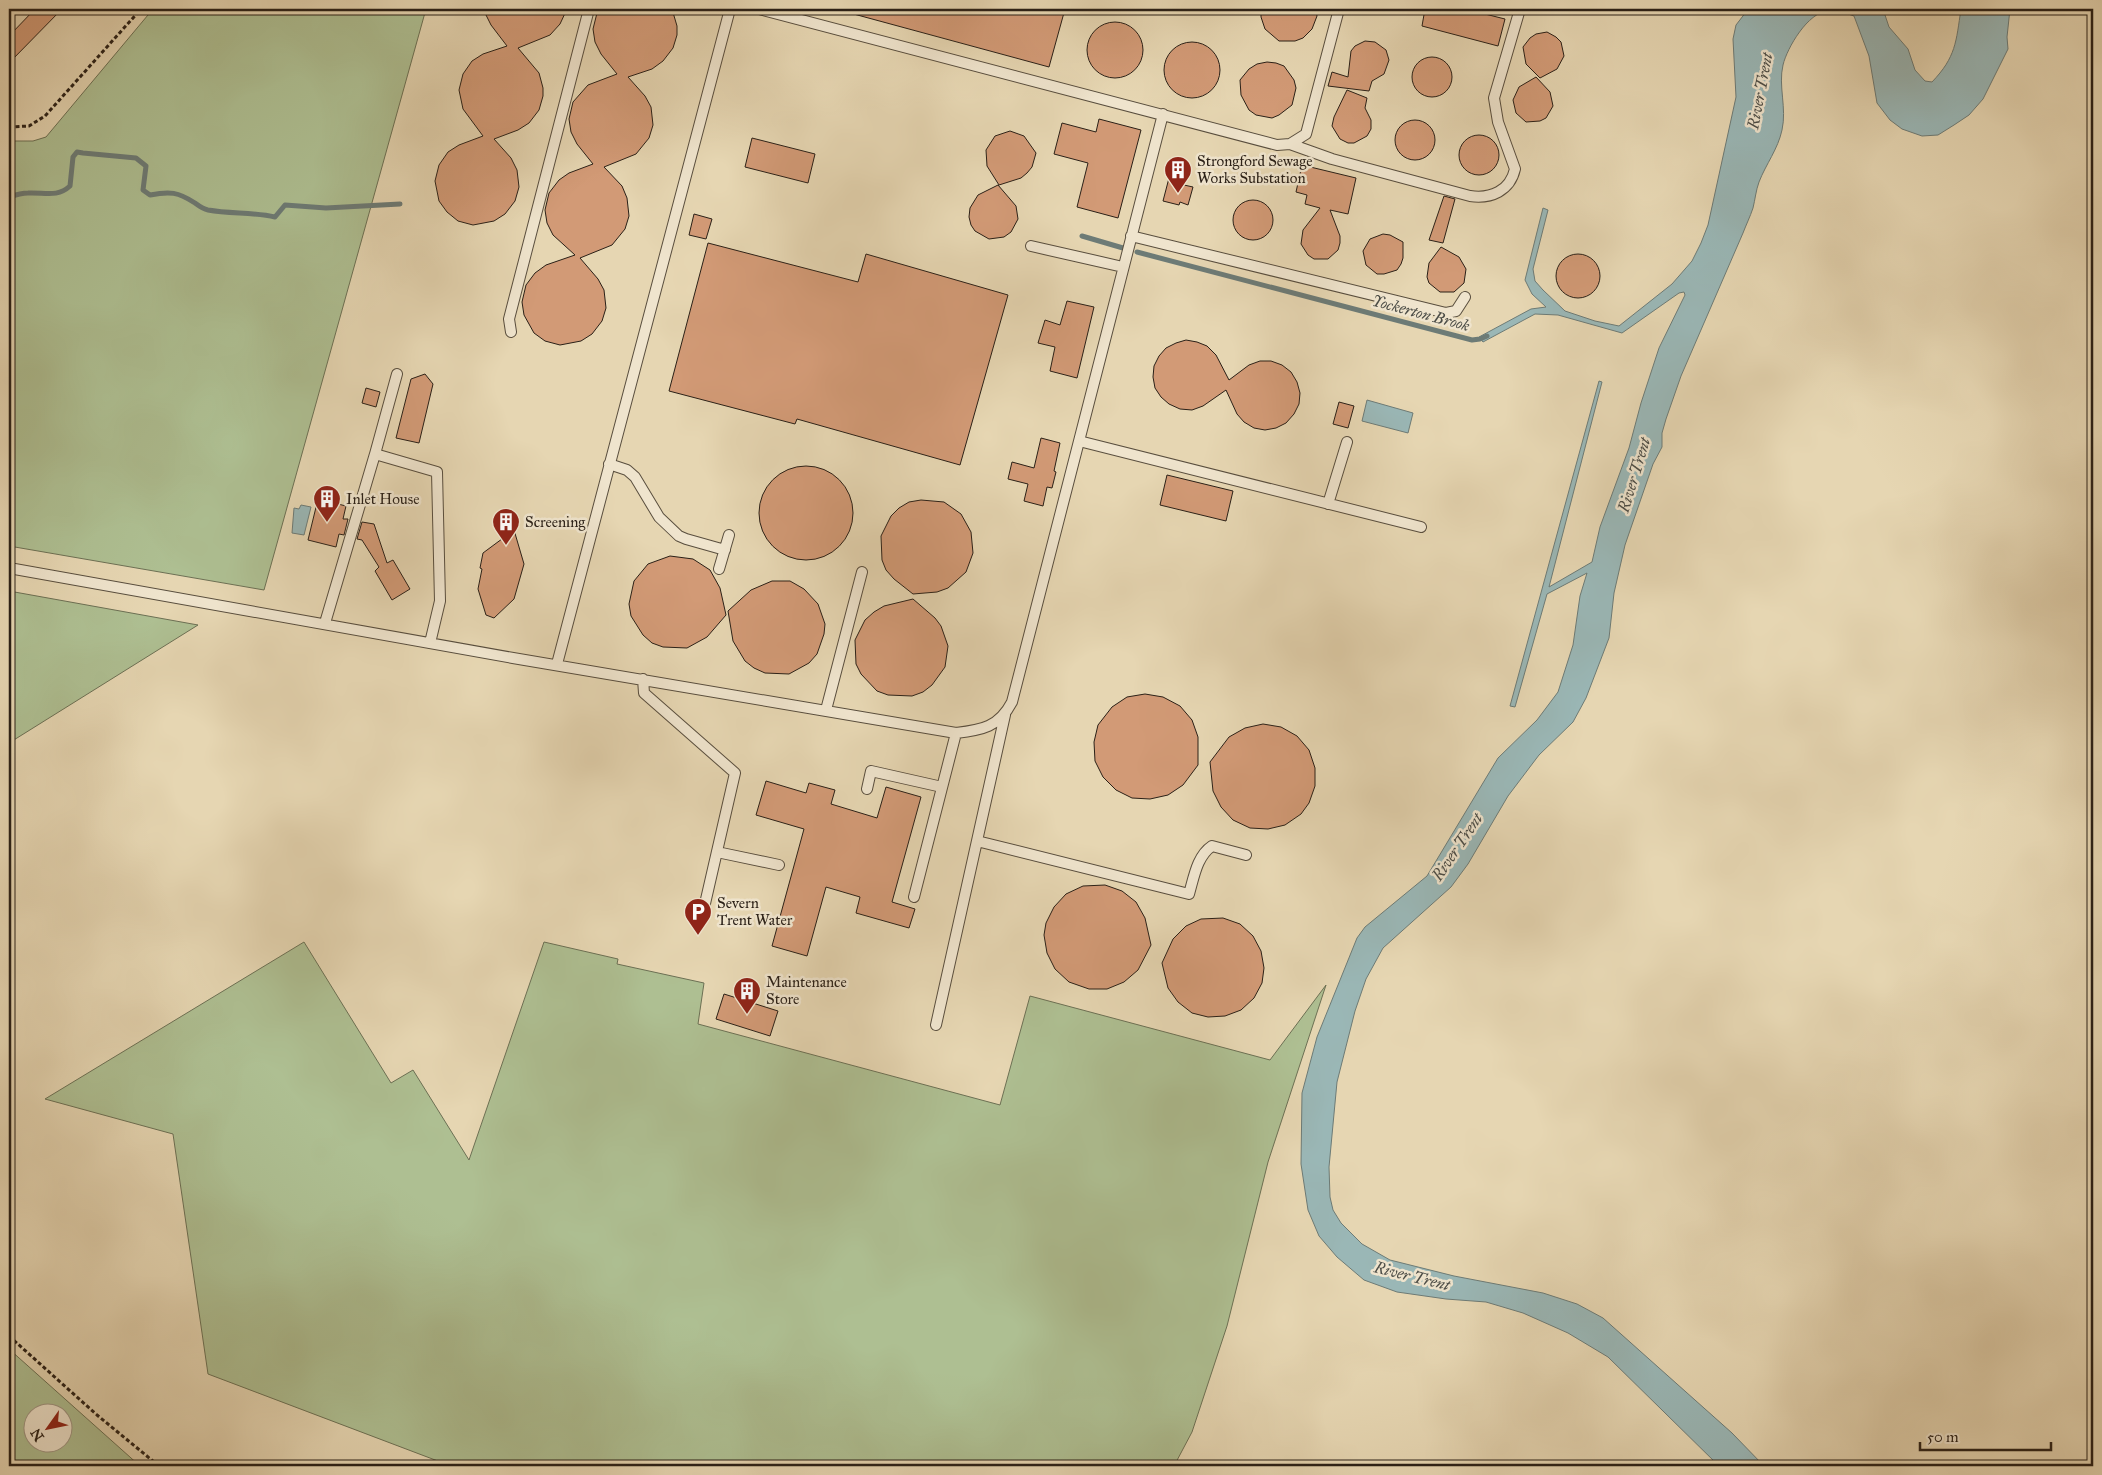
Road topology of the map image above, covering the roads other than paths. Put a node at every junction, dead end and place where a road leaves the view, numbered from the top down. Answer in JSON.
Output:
{"nodes":[{"id":1,"x":589,"y":9,"type":"edge"},
{"id":2,"x":730,"y":9,"type":"edge"},
{"id":3,"x":759,"y":9,"type":"edge"},
{"id":4,"x":1339,"y":9,"type":"edge"},
{"id":5,"x":1520,"y":9,"type":"edge"},
{"id":6,"x":1163,"y":114,"type":"junction"},
{"id":7,"x":1290,"y":144,"type":"junction"},
{"id":8,"x":1132,"y":236,"type":"junction"},
{"id":9,"x":1031,"y":246,"type":"dead end"},
{"id":10,"x":1123,"y":268,"type":"junction"},
{"id":11,"x":1465,"y":297,"type":"dead end"},
{"id":12,"x":510,"y":332,"type":"dead end"},
{"id":13,"x":397,"y":374,"type":"dead end"},
{"id":14,"x":1079,"y":442,"type":"junction"},
{"id":15,"x":1347,"y":442,"type":"dead end"},
{"id":16,"x":375,"y":454,"type":"junction"},
{"id":17,"x":609,"y":464,"type":"junction"},
{"id":18,"x":1328,"y":504,"type":"junction"},
{"id":19,"x":1421,"y":527,"type":"dead end"},
{"id":20,"x":729,"y":535,"type":"dead end"},
{"id":21,"x":724,"y":550,"type":"junction"},
{"id":22,"x":9,"y":568,"type":"edge"},
{"id":23,"x":719,"y":569,"type":"dead end"},
{"id":24,"x":862,"y":572,"type":"dead end"},
{"id":25,"x":325,"y":623,"type":"junction"},
{"id":26,"x":430,"y":643,"type":"junction"},
{"id":27,"x":557,"y":664,"type":"junction"},
{"id":28,"x":643,"y":679,"type":"junction"},
{"id":29,"x":826,"y":710,"type":"junction"},
{"id":30,"x":1005,"y":715,"type":"junction"},
{"id":31,"x":956,"y":733,"type":"junction"},
{"id":32,"x":942,"y":787,"type":"junction"},
{"id":33,"x":867,"y":789,"type":"dead end"},
{"id":34,"x":977,"y":842,"type":"junction"},
{"id":35,"x":717,"y":852,"type":"junction"},
{"id":36,"x":1246,"y":856,"type":"dead end"},
{"id":37,"x":780,"y":865,"type":"dead end"},
{"id":38,"x":914,"y":897,"type":"dead end"},
{"id":39,"x":704,"y":908,"type":"dead end"},
{"id":40,"x":936,"y":1024,"type":"dead end"}],
"edges":[{"from":1,"to":12,"type":"lane"},
{"from":2,"to":17,"type":"lane"},
{"from":3,"to":6,"type":"lane"},
{"from":4,"to":7,"type":"lane"},
{"from":5,"to":7,"type":"lane"},
{"from":6,"to":7,"type":"lane"},
{"from":6,"to":8,"type":"lane"},
{"from":8,"to":10,"type":"lane"},
{"from":8,"to":11,"type":"lane"},
{"from":9,"to":10,"type":"lane"},
{"from":10,"to":14,"type":"lane"},
{"from":13,"to":16,"type":"lane"},
{"from":14,"to":18,"type":"lane"},
{"from":14,"to":30,"type":"lane"},
{"from":15,"to":18,"type":"lane"},
{"from":16,"to":25,"type":"lane"},
{"from":16,"to":26,"type":"lane"},
{"from":17,"to":21,"type":"lane"},
{"from":17,"to":27,"type":"lane"},
{"from":18,"to":19,"type":"lane"},
{"from":20,"to":21,"type":"lane"},
{"from":21,"to":23,"type":"lane"},
{"from":22,"to":25,"type":"lane"},
{"from":24,"to":29,"type":"lane"},
{"from":25,"to":26,"type":"lane"},
{"from":26,"to":27,"type":"lane"},
{"from":27,"to":28,"type":"lane"},
{"from":28,"to":29,"type":"lane"},
{"from":28,"to":35,"type":"lane"},
{"from":29,"to":31,"type":"lane"},
{"from":30,"to":31,"type":"lane"},
{"from":30,"to":34,"type":"lane"},
{"from":31,"to":32,"type":"lane"},
{"from":32,"to":33,"type":"lane"},
{"from":32,"to":38,"type":"lane"},
{"from":34,"to":36,"type":"lane"},
{"from":34,"to":40,"type":"lane"},
{"from":35,"to":37,"type":"lane"},
{"from":35,"to":39,"type":"lane"}]}
